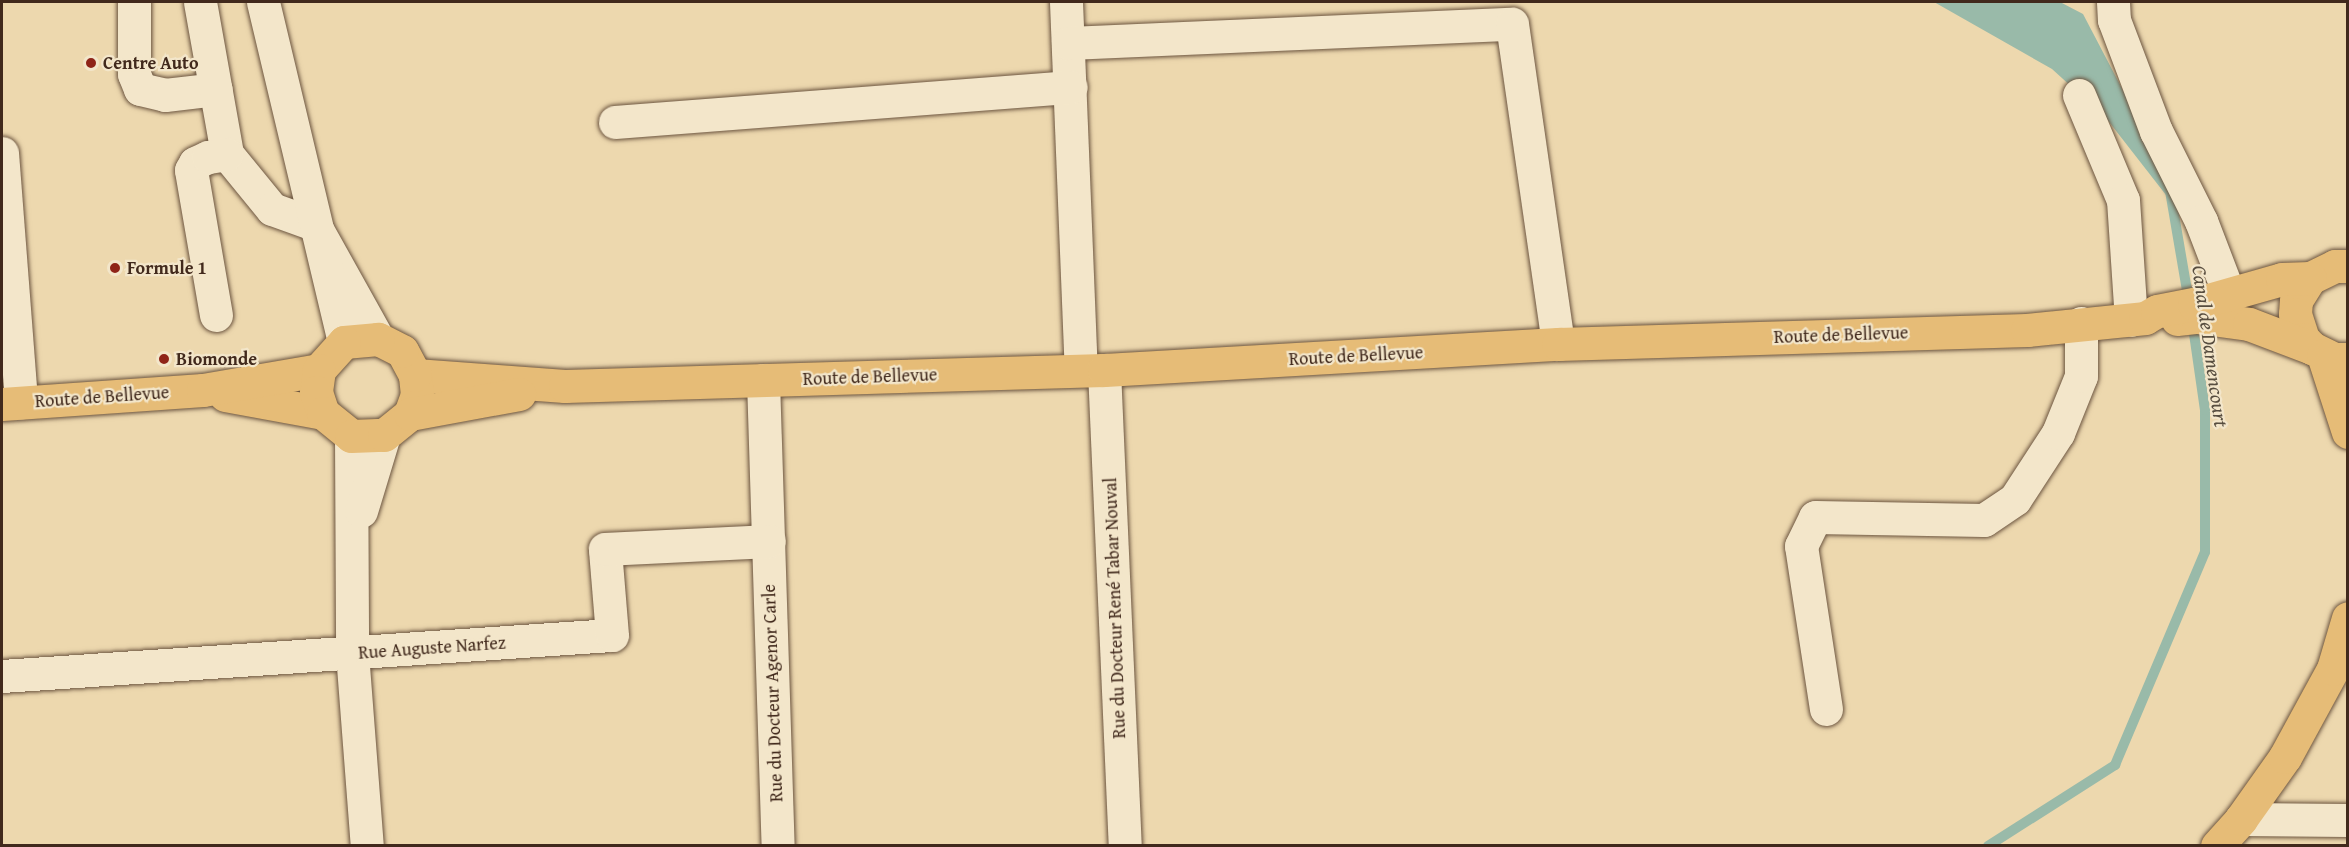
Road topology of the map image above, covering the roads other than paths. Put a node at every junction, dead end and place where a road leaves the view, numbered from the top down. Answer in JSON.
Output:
{"nodes":[{"id":1,"x":134,"y":2,"type":"edge"},
{"id":2,"x":200,"y":2,"type":"edge"},
{"id":3,"x":264,"y":2,"type":"edge"},
{"id":4,"x":1066,"y":2,"type":"edge"},
{"id":5,"x":2113,"y":2,"type":"edge"},
{"id":6,"x":1068,"y":43,"type":"junction"},
{"id":7,"x":1071,"y":87,"type":"junction"},
{"id":8,"x":216,"y":89,"type":"junction"},
{"id":9,"x":2079,"y":95,"type":"dead end"},
{"id":10,"x":615,"y":122,"type":"dead end"},
{"id":11,"x":2,"y":153,"type":"edge"},
{"id":12,"x":227,"y":154,"type":"junction"},
{"id":13,"x":314,"y":224,"type":"junction"},
{"id":14,"x":2335,"y":267,"type":"edge"},
{"id":15,"x":2229,"y":294,"type":"junction"},
{"id":16,"x":2195,"y":310,"type":"junction"},
{"id":17,"x":216,"y":315,"type":"dead end"},
{"id":18,"x":2148,"y":317,"type":"junction"},
{"id":19,"x":2081,"y":323,"type":"junction"},
{"id":20,"x":378,"y":339,"type":"junction"},
{"id":21,"x":344,"y":342,"type":"junction"},
{"id":22,"x":1558,"y":344,"type":"junction"},
{"id":23,"x":2327,"y":354,"type":"edge"},
{"id":24,"x":319,"y":370,"type":"junction"},
{"id":25,"x":1093,"y":370,"type":"junction"},
{"id":26,"x":416,"y":375,"type":"junction"},
{"id":27,"x":763,"y":380,"type":"junction"},
{"id":28,"x":565,"y":386,"type":"junction"},
{"id":29,"x":203,"y":390,"type":"junction"},
{"id":30,"x":11,"y":403,"type":"edge"},
{"id":31,"x":323,"y":413,"type":"junction"},
{"id":32,"x":410,"y":414,"type":"junction"},
{"id":33,"x":2348,"y":432,"type":"edge"},
{"id":34,"x":384,"y":435,"type":"junction"},
{"id":35,"x":351,"y":436,"type":"junction"},
{"id":36,"x":769,"y":541,"type":"junction"},
{"id":37,"x":350,"y":550,"type":"junction"},
{"id":38,"x":2348,"y":618,"type":"edge"},
{"id":39,"x":352,"y":653,"type":"junction"},
{"id":40,"x":2,"y":676,"type":"edge"},
{"id":41,"x":1826,"y":709,"type":"dead end"},
{"id":42,"x":2241,"y":819,"type":"junction"},
{"id":43,"x":2348,"y":820,"type":"edge"},
{"id":44,"x":2276,"y":833,"type":"edge"},
{"id":45,"x":367,"y":846,"type":"edge"},
{"id":46,"x":778,"y":846,"type":"edge"},
{"id":47,"x":1125,"y":846,"type":"edge"},
{"id":48,"x":2217,"y":846,"type":"edge"}],
"edges":[{"from":1,"to":8,"type":"street"},
{"from":2,"to":8,"type":"street"},
{"from":3,"to":13,"type":"street"},
{"from":4,"to":6,"type":"street","name":"Rue du Docteur René Tabar Nouval"},
{"from":5,"to":15,"type":"street"},
{"from":6,"to":7,"type":"street","name":"Rue du Docteur René Tabar Nouval"},
{"from":6,"to":22,"type":"street"},
{"from":7,"to":10,"type":"street"},
{"from":7,"to":25,"type":"street","name":"Rue du Docteur René Tabar Nouval"},
{"from":8,"to":12,"type":"street"},
{"from":9,"to":18,"type":"street"},
{"from":11,"to":30,"type":"street"},
{"from":12,"to":13,"type":"street"},
{"from":12,"to":17,"type":"street"},
{"from":13,"to":20,"type":"street"},
{"from":13,"to":21,"type":"street"},
{"from":14,"to":15,"type":"main road","name":"Route de Bellevue"},
{"from":14,"to":23,"type":"main road"},
{"from":15,"to":16,"type":"main road","name":"Route de Bellevue"},
{"from":16,"to":18,"type":"main road","name":"Route de Bellevue"},
{"from":16,"to":23,"type":"main road","name":"Route de Bellevue"},
{"from":18,"to":19,"type":"main road","name":"Route de Bellevue"},
{"from":19,"to":22,"type":"main road","name":"Route de Bellevue"},
{"from":19,"to":41,"type":"street"},
{"from":20,"to":21,"type":"main road"},
{"from":20,"to":26,"type":"main road"},
{"from":21,"to":24,"type":"main road"},
{"from":22,"to":25,"type":"main road","name":"Route de Bellevue"},
{"from":23,"to":33,"type":"main road"},
{"from":24,"to":29,"type":"main road","name":"Route de Bellevue"},
{"from":24,"to":31,"type":"main road"},
{"from":25,"to":27,"type":"main road","name":"Route de Bellevue"},
{"from":25,"to":47,"type":"street","name":"Rue du Docteur René Tabar Nouval"},
{"from":26,"to":28,"type":"main road","name":"Route de Bellevue"},
{"from":26,"to":32,"type":"main road"},
{"from":27,"to":28,"type":"main road","name":"Route de Bellevue"},
{"from":27,"to":36,"type":"street","name":"Rue du Docteur Agenor Carle"},
{"from":28,"to":32,"type":"main road","name":"Route de Bellevue"},
{"from":29,"to":30,"type":"main road","name":"Route de Bellevue"},
{"from":29,"to":31,"type":"main road","name":"Route de Bellevue"},
{"from":31,"to":35,"type":"main road","name":"Route de Bellevue"},
{"from":32,"to":34,"type":"main road","name":"Route de Bellevue"},
{"from":34,"to":35,"type":"main road"},
{"from":34,"to":37,"type":"street"},
{"from":35,"to":37,"type":"street"},
{"from":36,"to":39,"type":"street","name":"Rue Auguste Narfez"},
{"from":36,"to":46,"type":"street","name":"Rue du Docteur Agenor Carle"},
{"from":37,"to":39,"type":"street"},
{"from":38,"to":42,"type":"main road"},
{"from":39,"to":40,"type":"street","name":"Rue Auguste Narfez"},
{"from":39,"to":45,"type":"street"},
{"from":42,"to":44,"type":"street"},
{"from":42,"to":48,"type":"main road"},
{"from":43,"to":44,"type":"street"}]}
